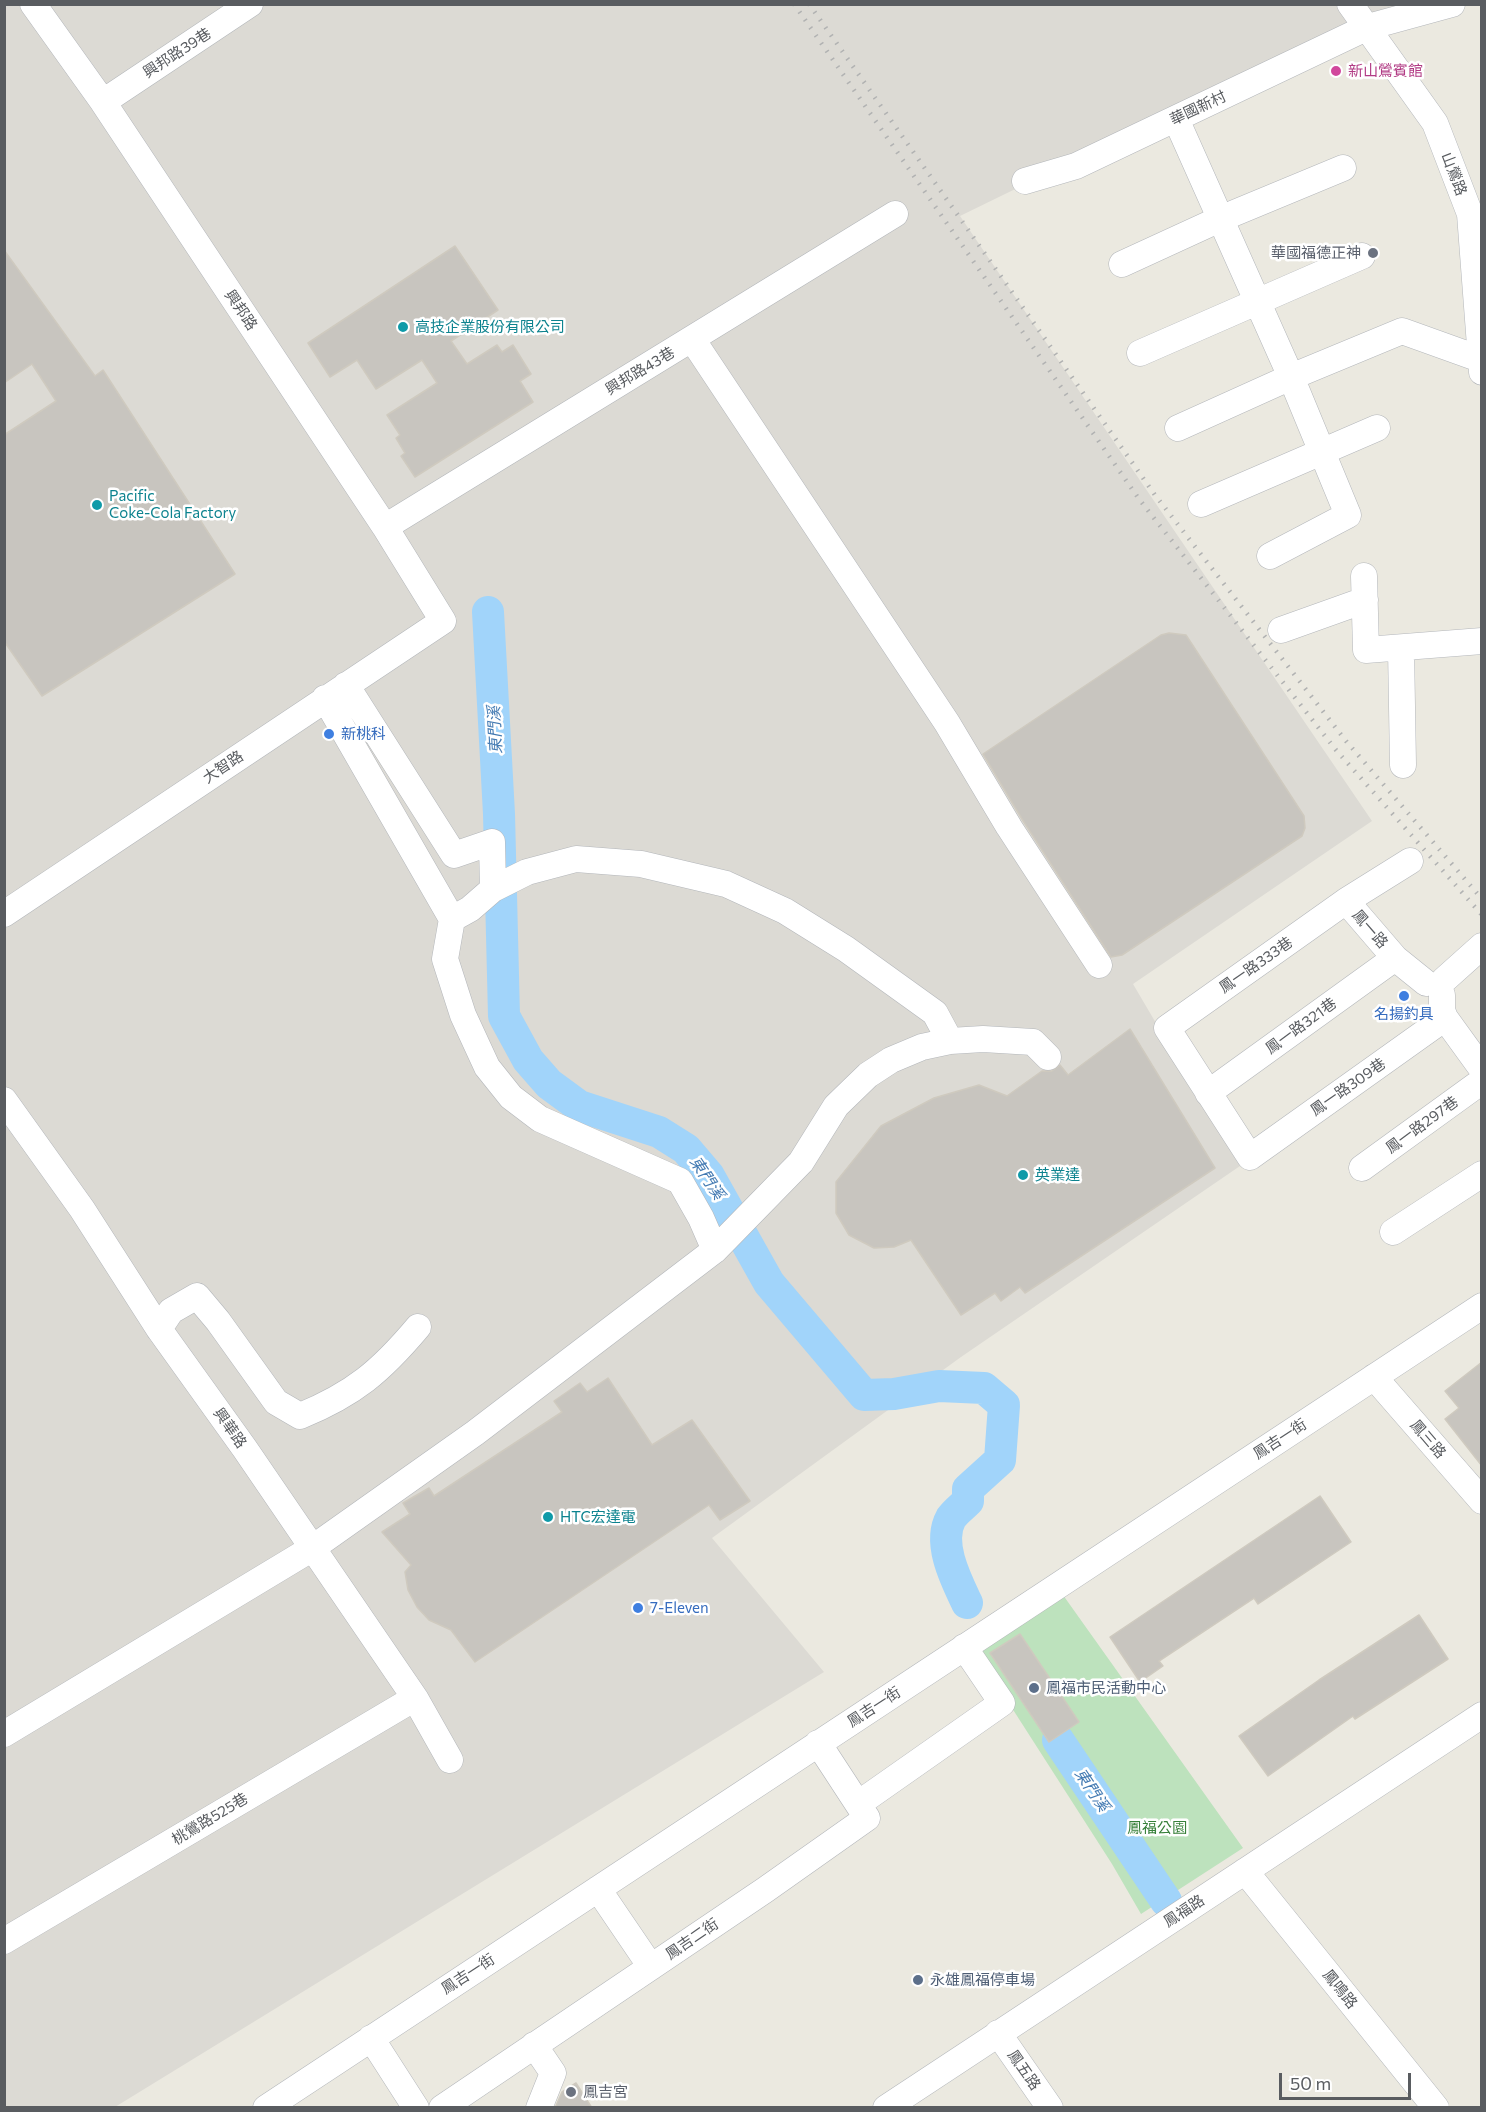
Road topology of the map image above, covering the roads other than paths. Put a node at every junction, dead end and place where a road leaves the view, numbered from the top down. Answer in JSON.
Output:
{"nodes":[{"id":1,"x":33,"y":4,"type":"edge"},
{"id":2,"x":250,"y":4,"type":"edge"},
{"id":3,"x":1350,"y":4,"type":"edge"},
{"id":4,"x":1452,"y":4,"type":"edge"},
{"id":5,"x":1368,"y":27,"type":"junction"},
{"id":6,"x":103,"y":102,"type":"junction"},
{"id":7,"x":1176,"y":119,"type":"junction"},
{"id":8,"x":1343,"y":168,"type":"dead end"},
{"id":9,"x":1025,"y":181,"type":"dead end"},
{"id":10,"x":1476,"y":213,"type":"edge"},
{"id":11,"x":895,"y":214,"type":"dead end"},
{"id":12,"x":1220,"y":219,"type":"junction"},
{"id":13,"x":1362,"y":256,"type":"dead end"},
{"id":14,"x":1122,"y":264,"type":"dead end"},
{"id":15,"x":1257,"y":301,"type":"junction"},
{"id":16,"x":692,"y":339,"type":"junction"},
{"id":17,"x":1140,"y":353,"type":"dead end"},
{"id":18,"x":1481,"y":365,"type":"edge"},
{"id":19,"x":1291,"y":377,"type":"junction"},
{"id":20,"x":1178,"y":428,"type":"dead end"},
{"id":21,"x":1377,"y":428,"type":"dead end"},
{"id":22,"x":1322,"y":452,"type":"junction"},
{"id":23,"x":1201,"y":504,"type":"dead end"},
{"id":24,"x":385,"y":526,"type":"junction"},
{"id":25,"x":1270,"y":556,"type":"dead end"},
{"id":26,"x":443,"y":621,"type":"joint"},
{"id":27,"x":1281,"y":630,"type":"dead end"},
{"id":28,"x":1482,"y":640,"type":"edge"},
{"id":29,"x":1401,"y":648,"type":"junction"},
{"id":30,"x":336,"y":692,"type":"junction"},
{"id":31,"x":1403,"y":765,"type":"dead end"},
{"id":32,"x":1410,"y":861,"type":"dead end"},
{"id":33,"x":494,"y":888,"type":"junction"},
{"id":34,"x":1346,"y":901,"type":"junction"},
{"id":35,"x":4,"y":914,"type":"edge"},
{"id":36,"x":452,"y":919,"type":"junction"},
{"id":37,"x":1482,"y":946,"type":"edge"},
{"id":38,"x":1395,"y":958,"type":"junction"},
{"id":39,"x":1099,"y":965,"type":"dead end"},
{"id":40,"x":1439,"y":994,"type":"junction"},
{"id":41,"x":950,"y":1041,"type":"junction"},
{"id":42,"x":1048,"y":1057,"type":"dead end"},
{"id":43,"x":1482,"y":1069,"type":"edge"},
{"id":44,"x":1482,"y":1081,"type":"edge"},
{"id":45,"x":1208,"y":1093,"type":"junction"},
{"id":46,"x":4,"y":1100,"type":"edge"},
{"id":47,"x":1362,"y":1168,"type":"dead end"},
{"id":48,"x":1482,"y":1174,"type":"edge"},
{"id":49,"x":1393,"y":1232,"type":"dead end"},
{"id":50,"x":715,"y":1249,"type":"junction"},
{"id":51,"x":1482,"y":1306,"type":"edge"},
{"id":52,"x":418,"y":1327,"type":"dead end"},
{"id":53,"x":159,"y":1329,"type":"junction"},
{"id":54,"x":1374,"y":1377,"type":"junction"},
{"id":55,"x":1482,"y":1501,"type":"edge"},
{"id":56,"x":311,"y":1549,"type":"junction"},
{"id":57,"x":967,"y":1645,"type":"junction"},
{"id":58,"x":414,"y":1698,"type":"junction"},
{"id":59,"x":1482,"y":1715,"type":"edge"},
{"id":60,"x":4,"y":1734,"type":"edge"},
{"id":61,"x":818,"y":1743,"type":"junction"},
{"id":62,"x":450,"y":1760,"type":"dead end"},
{"id":63,"x":858,"y":1804,"type":"junction"},
{"id":64,"x":1245,"y":1871,"type":"junction"},
{"id":65,"x":598,"y":1889,"type":"junction"},
{"id":66,"x":4,"y":1941,"type":"edge"},
{"id":67,"x":651,"y":1967,"type":"junction"},
{"id":68,"x":998,"y":2033,"type":"junction"},
{"id":69,"x":371,"y":2038,"type":"junction"},
{"id":70,"x":534,"y":2045,"type":"junction"},
{"id":71,"x":267,"y":2108,"type":"edge"},
{"id":72,"x":416,"y":2108,"type":"edge"},
{"id":73,"x":442,"y":2108,"type":"edge"},
{"id":74,"x":539,"y":2108,"type":"edge"},
{"id":75,"x":886,"y":2108,"type":"edge"},
{"id":76,"x":1050,"y":2108,"type":"edge"},
{"id":77,"x":1436,"y":2108,"type":"edge"}],
"edges":[{"from":1,"to":6,"type":"street","name":"興邦路"},
{"from":2,"to":6,"type":"street","name":"興邦路39巷"},
{"from":3,"to":5,"type":"street","name":"山鶯路"},
{"from":4,"to":5,"type":"street","name":"華國新村"},
{"from":5,"to":7,"type":"street","name":"華國新村"},
{"from":5,"to":10,"type":"street","name":"山鶯路"},
{"from":6,"to":24,"type":"street","name":"興邦路"},
{"from":7,"to":9,"type":"street","name":"華國新村"},
{"from":7,"to":12,"type":"street"},
{"from":8,"to":12,"type":"street"},
{"from":10,"to":18,"type":"street","name":"山鶯路"},
{"from":11,"to":16,"type":"street","name":"興邦路43巷"},
{"from":12,"to":14,"type":"street"},
{"from":12,"to":15,"type":"street"},
{"from":13,"to":15,"type":"street"},
{"from":15,"to":17,"type":"street"},
{"from":15,"to":19,"type":"street"},
{"from":16,"to":24,"type":"street","name":"興邦路43巷"},
{"from":16,"to":39,"type":"street"},
{"from":18,"to":19,"type":"street"},
{"from":19,"to":20,"type":"street"},
{"from":19,"to":22,"type":"street"},
{"from":21,"to":22,"type":"street"},
{"from":22,"to":23,"type":"street"},
{"from":22,"to":25,"type":"street"},
{"from":24,"to":26,"type":"street","name":"興邦路"},
{"from":26,"to":30,"type":"street","name":"大智路"},
{"from":27,"to":29,"type":"street"},
{"from":28,"to":29,"type":"street"},
{"from":29,"to":31,"type":"street"},
{"from":30,"to":33,"type":"street"},
{"from":30,"to":35,"type":"street","name":"大智路"},
{"from":30,"to":36,"type":"street"},
{"from":32,"to":34,"type":"street","name":"鳳一路"},
{"from":33,"to":36,"type":"street"},
{"from":33,"to":41,"type":"street"},
{"from":34,"to":38,"type":"street","name":"鳳一路"},
{"from":34,"to":45,"type":"street","name":"鳳一路333巷"},
{"from":36,"to":50,"type":"street"},
{"from":37,"to":40,"type":"street"},
{"from":38,"to":40,"type":"street","name":"鳳一路"},
{"from":38,"to":45,"type":"street","name":"鳳一路321巷"},
{"from":40,"to":43,"type":"street","name":"鳳一路"},
{"from":40,"to":45,"type":"street","name":"鳳一路309巷"},
{"from":41,"to":42,"type":"street"},
{"from":41,"to":50,"type":"street"},
{"from":44,"to":47,"type":"street","name":"鳳一路297巷"},
{"from":46,"to":53,"type":"street","name":"興華路"},
{"from":48,"to":49,"type":"street"},
{"from":50,"to":56,"type":"street"},
{"from":51,"to":54,"type":"street","name":"鳳吉一街"},
{"from":52,"to":53,"type":"street"},
{"from":53,"to":56,"type":"street","name":"興華路"},
{"from":54,"to":55,"type":"street","name":"鳳三路"},
{"from":54,"to":57,"type":"street","name":"鳳吉一街"},
{"from":56,"to":58,"type":"street","name":"興華路"},
{"from":56,"to":60,"type":"street"},
{"from":57,"to":61,"type":"street","name":"鳳吉一街"},
{"from":57,"to":63,"type":"street"},
{"from":58,"to":62,"type":"street","name":"興華路"},
{"from":58,"to":66,"type":"street","name":"桃鶯路525巷"},
{"from":59,"to":64,"type":"street","name":"鳳福路"},
{"from":61,"to":63,"type":"street"},
{"from":61,"to":65,"type":"street","name":"鳳吉一街"},
{"from":63,"to":67,"type":"street","name":"鳳吉二街"},
{"from":64,"to":68,"type":"street","name":"鳳福路"},
{"from":64,"to":77,"type":"street","name":"鳳鳴路"},
{"from":65,"to":67,"type":"street"},
{"from":65,"to":69,"type":"street","name":"鳳吉一街"},
{"from":67,"to":70,"type":"street","name":"鳳吉二街"},
{"from":68,"to":75,"type":"street","name":"鳳福路"},
{"from":68,"to":76,"type":"street","name":"鳳五路"},
{"from":69,"to":71,"type":"street","name":"鳳吉一街"},
{"from":69,"to":72,"type":"street"},
{"from":70,"to":73,"type":"street","name":"鳳吉二街"},
{"from":70,"to":74,"type":"street"}]}
